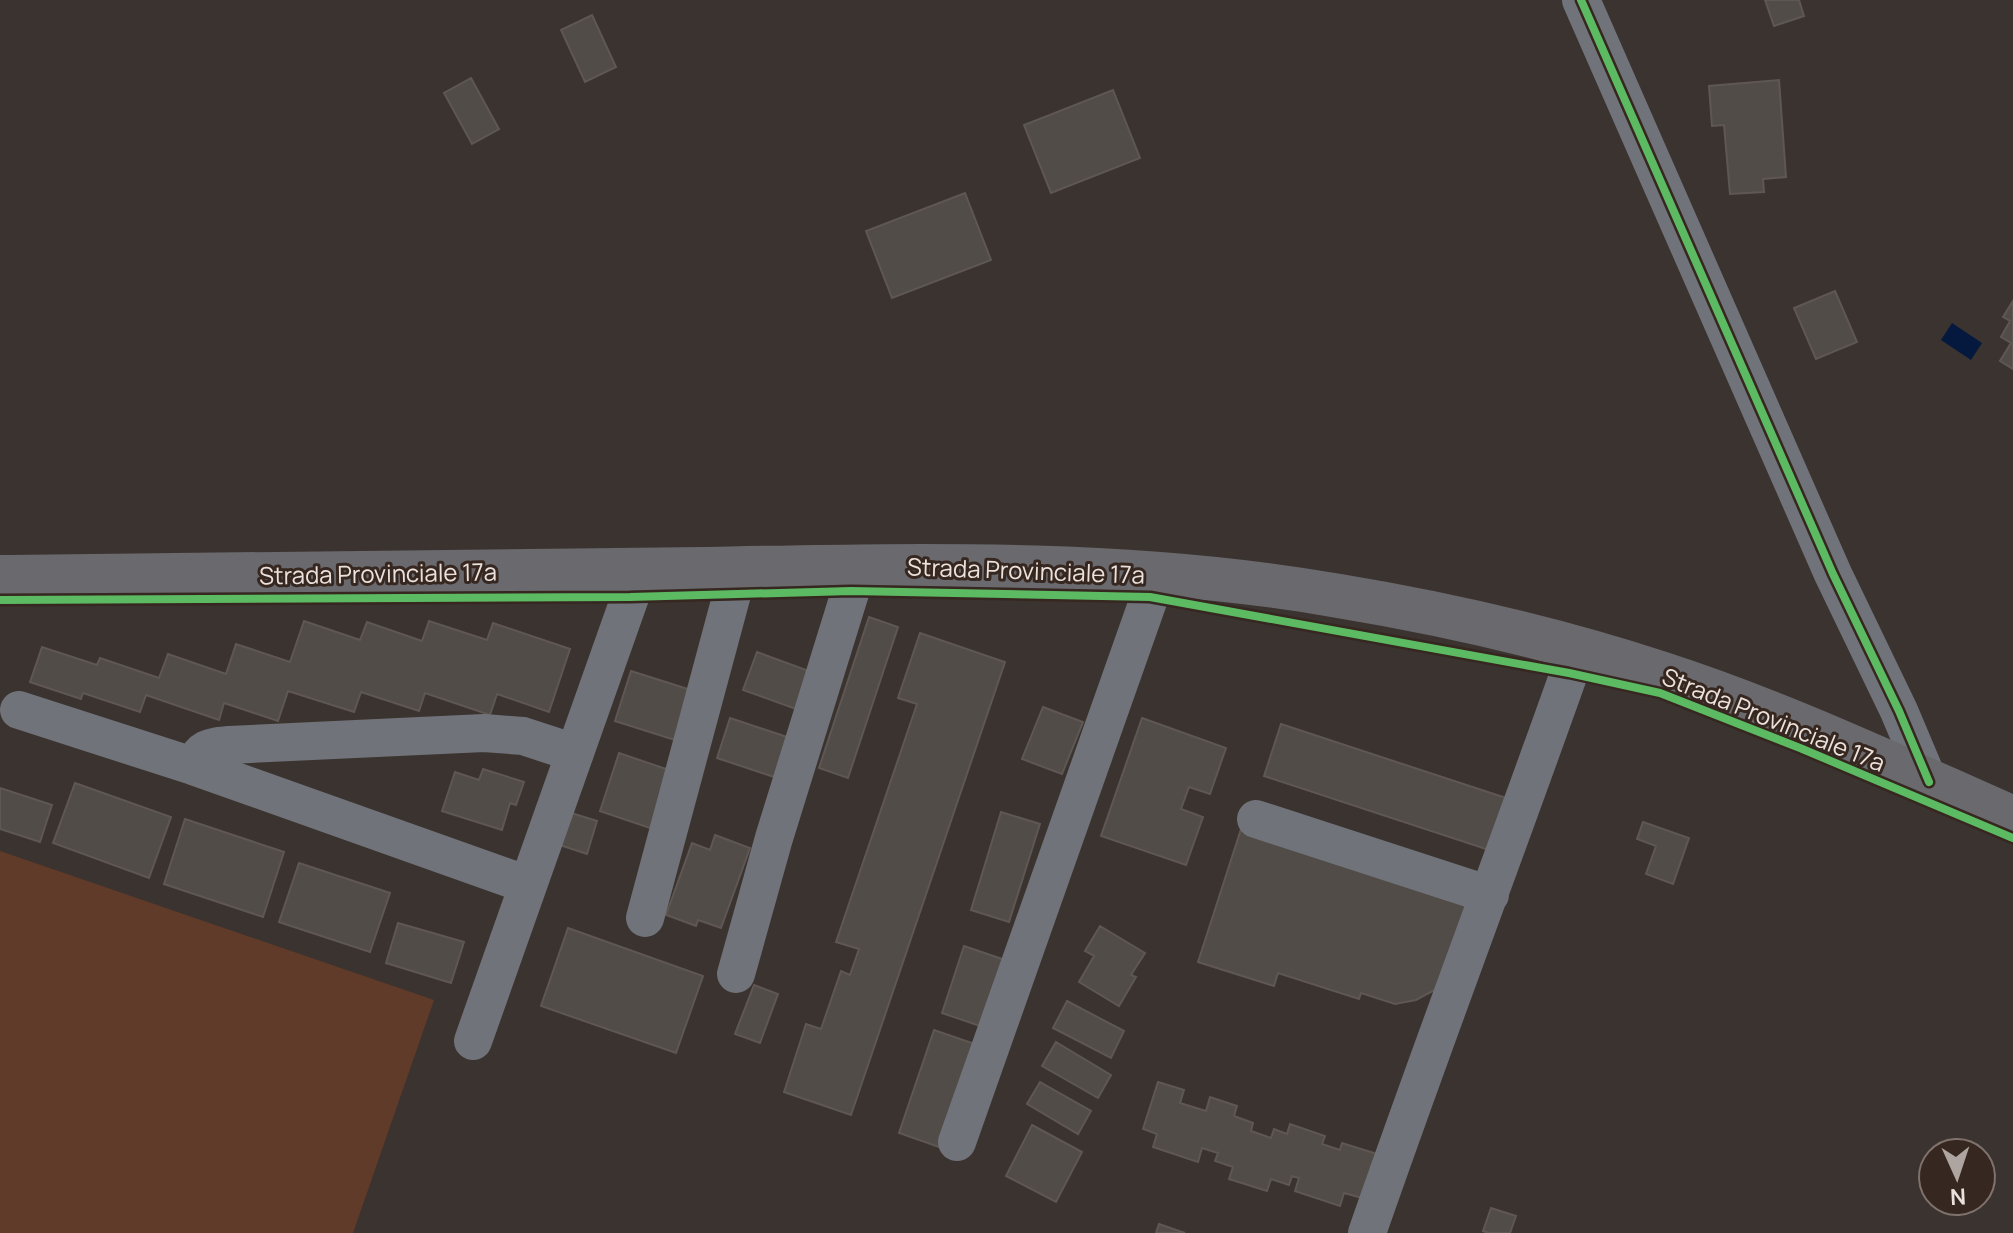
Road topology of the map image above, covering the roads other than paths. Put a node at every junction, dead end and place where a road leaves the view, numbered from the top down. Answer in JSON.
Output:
{"nodes":[{"id":1,"x":1581,"y":0,"type":"edge"},
{"id":2,"x":858,"y":567,"type":"junction"},
{"id":3,"x":739,"y":568,"type":"junction"},
{"id":4,"x":640,"y":569,"type":"junction"},
{"id":5,"x":1158,"y":573,"type":"junction"},
{"id":6,"x":0,"y":577,"type":"edge"},
{"id":7,"x":1578,"y":648,"type":"junction"},
{"id":8,"x":19,"y":710,"type":"dead end"},
{"id":9,"x":575,"y":753,"type":"junction"},
{"id":10,"x":193,"y":766,"type":"junction"},
{"id":11,"x":1929,"y":782,"type":"junction"},
{"id":12,"x":2013,"y":818,"type":"edge"},
{"id":13,"x":1256,"y":819,"type":"dead end"},
{"id":14,"x":528,"y":885,"type":"junction"},
{"id":15,"x":1490,"y":895,"type":"junction"},
{"id":16,"x":645,"y":918,"type":"dead end"},
{"id":17,"x":736,"y":974,"type":"dead end"},
{"id":18,"x":473,"y":1041,"type":"dead end"},
{"id":19,"x":957,"y":1142,"type":"dead end"},
{"id":20,"x":1367,"y":1233,"type":"edge"}],
"edges":[{"from":1,"to":11,"type":"street"},
{"from":2,"to":3,"type":"main road","name":"Strada Provinciale 17a"},
{"from":2,"to":5,"type":"main road","name":"Strada Provinciale 17a"},
{"from":2,"to":17,"type":"street"},
{"from":3,"to":4,"type":"main road","name":"Strada Provinciale 17a"},
{"from":3,"to":16,"type":"street"},
{"from":4,"to":6,"type":"main road","name":"Strada Provinciale 17a"},
{"from":4,"to":9,"type":"street"},
{"from":5,"to":7,"type":"main road","name":"Strada Provinciale 17a"},
{"from":5,"to":19,"type":"street"},
{"from":7,"to":11,"type":"main road","name":"Strada Provinciale 17a"},
{"from":7,"to":15,"type":"street"},
{"from":8,"to":10,"type":"street"},
{"from":9,"to":10,"type":"street"},
{"from":9,"to":14,"type":"street"},
{"from":10,"to":14,"type":"street"},
{"from":11,"to":12,"type":"main road","name":"Strada Provinciale 17a"},
{"from":13,"to":15,"type":"street"},
{"from":14,"to":18,"type":"street"},
{"from":15,"to":20,"type":"street"}]}
